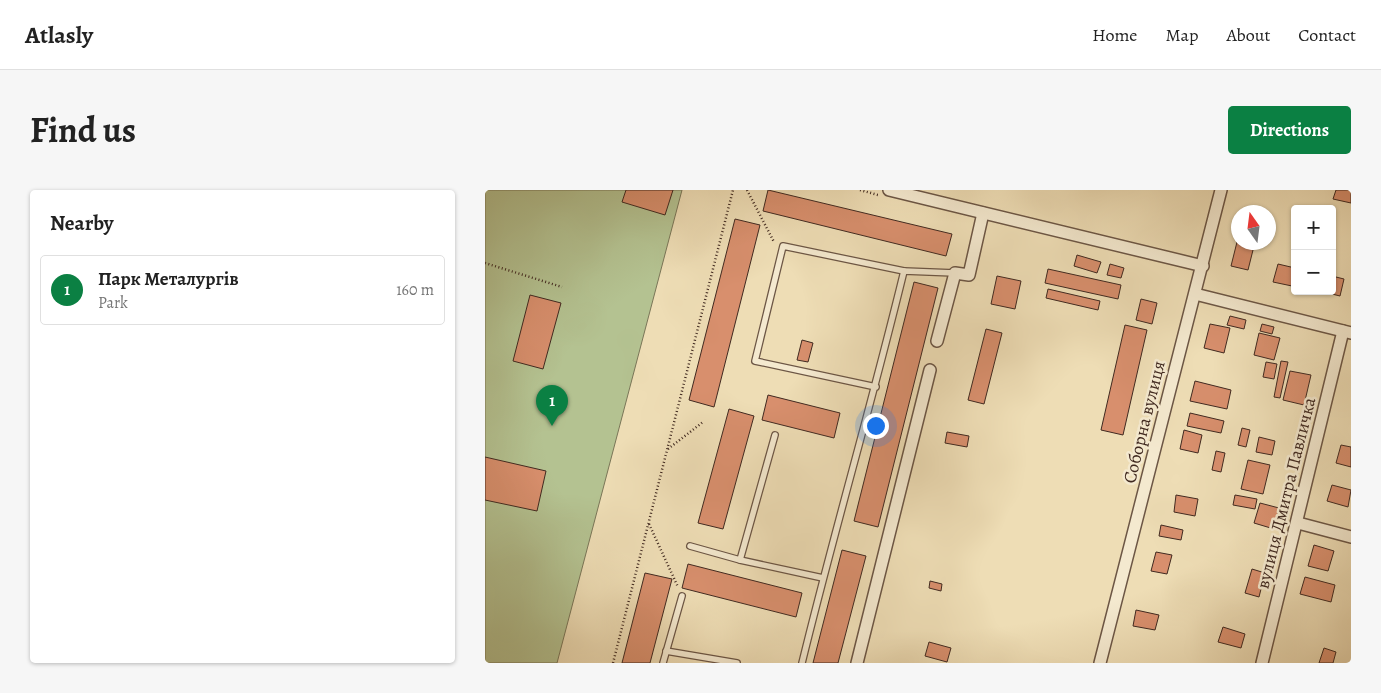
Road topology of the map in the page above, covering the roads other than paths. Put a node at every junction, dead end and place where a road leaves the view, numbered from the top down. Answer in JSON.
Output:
{"nodes":[{"id":1,"x":889,"y":190,"type":"edge"},
{"id":2,"x":1221,"y":190,"type":"edge"},
{"id":3,"x":983,"y":213,"type":"junction"},
{"id":4,"x":1203,"y":266,"type":"junction"},
{"id":5,"x":904,"y":271,"type":"junction"},
{"id":6,"x":955,"y":273,"type":"junction"},
{"id":7,"x":1195,"y":294,"type":"junction"},
{"id":8,"x":1347,"y":332,"type":"edge"},
{"id":9,"x":937,"y":341,"type":"dead end"},
{"id":10,"x":930,"y":370,"type":"dead end"},
{"id":11,"x":876,"y":387,"type":"junction"},
{"id":12,"x":775,"y":435,"type":"dead end"},
{"id":13,"x":1298,"y":523,"type":"junction"},
{"id":14,"x":1351,"y":537,"type":"edge"},
{"id":15,"x":690,"y":546,"type":"dead end"},
{"id":16,"x":740,"y":560,"type":"junction"},
{"id":17,"x":823,"y":578,"type":"junction"},
{"id":18,"x":682,"y":596,"type":"road end"},
{"id":19,"x":666,"y":651,"type":"junction"},
{"id":20,"x":663,"y":663,"type":"edge"},
{"id":21,"x":737,"y":663,"type":"edge"},
{"id":22,"x":803,"y":663,"type":"edge"},
{"id":23,"x":857,"y":663,"type":"edge"},
{"id":24,"x":1101,"y":663,"type":"edge"},
{"id":25,"x":1262,"y":663,"type":"edge"}],
"edges":[{"from":1,"to":3,"type":"street"},
{"from":2,"to":4,"type":"street","name":"Соборна вулиця"},
{"from":3,"to":4,"type":"street"},
{"from":3,"to":6,"type":"street"},
{"from":4,"to":7,"type":"street","name":"Соборна вулиця"},
{"from":5,"to":6,"type":"lane"},
{"from":5,"to":11,"type":"lane"},
{"from":5,"to":11,"type":"lane"},
{"from":6,"to":9,"type":"street"},
{"from":7,"to":8,"type":"street"},
{"from":7,"to":24,"type":"street","name":"Соборна вулиця"},
{"from":8,"to":13,"type":"street","name":"вулиця Дмитра Павличка"},
{"from":10,"to":23,"type":"street"},
{"from":11,"to":17,"type":"lane"},
{"from":12,"to":16,"type":"lane"},
{"from":13,"to":14,"type":"street"},
{"from":13,"to":25,"type":"street","name":"вулиця Дмитра Павличка"},
{"from":15,"to":16,"type":"lane"},
{"from":16,"to":17,"type":"lane"},
{"from":17,"to":22,"type":"lane"},
{"from":18,"to":19,"type":"lane"},
{"from":19,"to":20,"type":"lane"},
{"from":19,"to":21,"type":"lane"}]}
